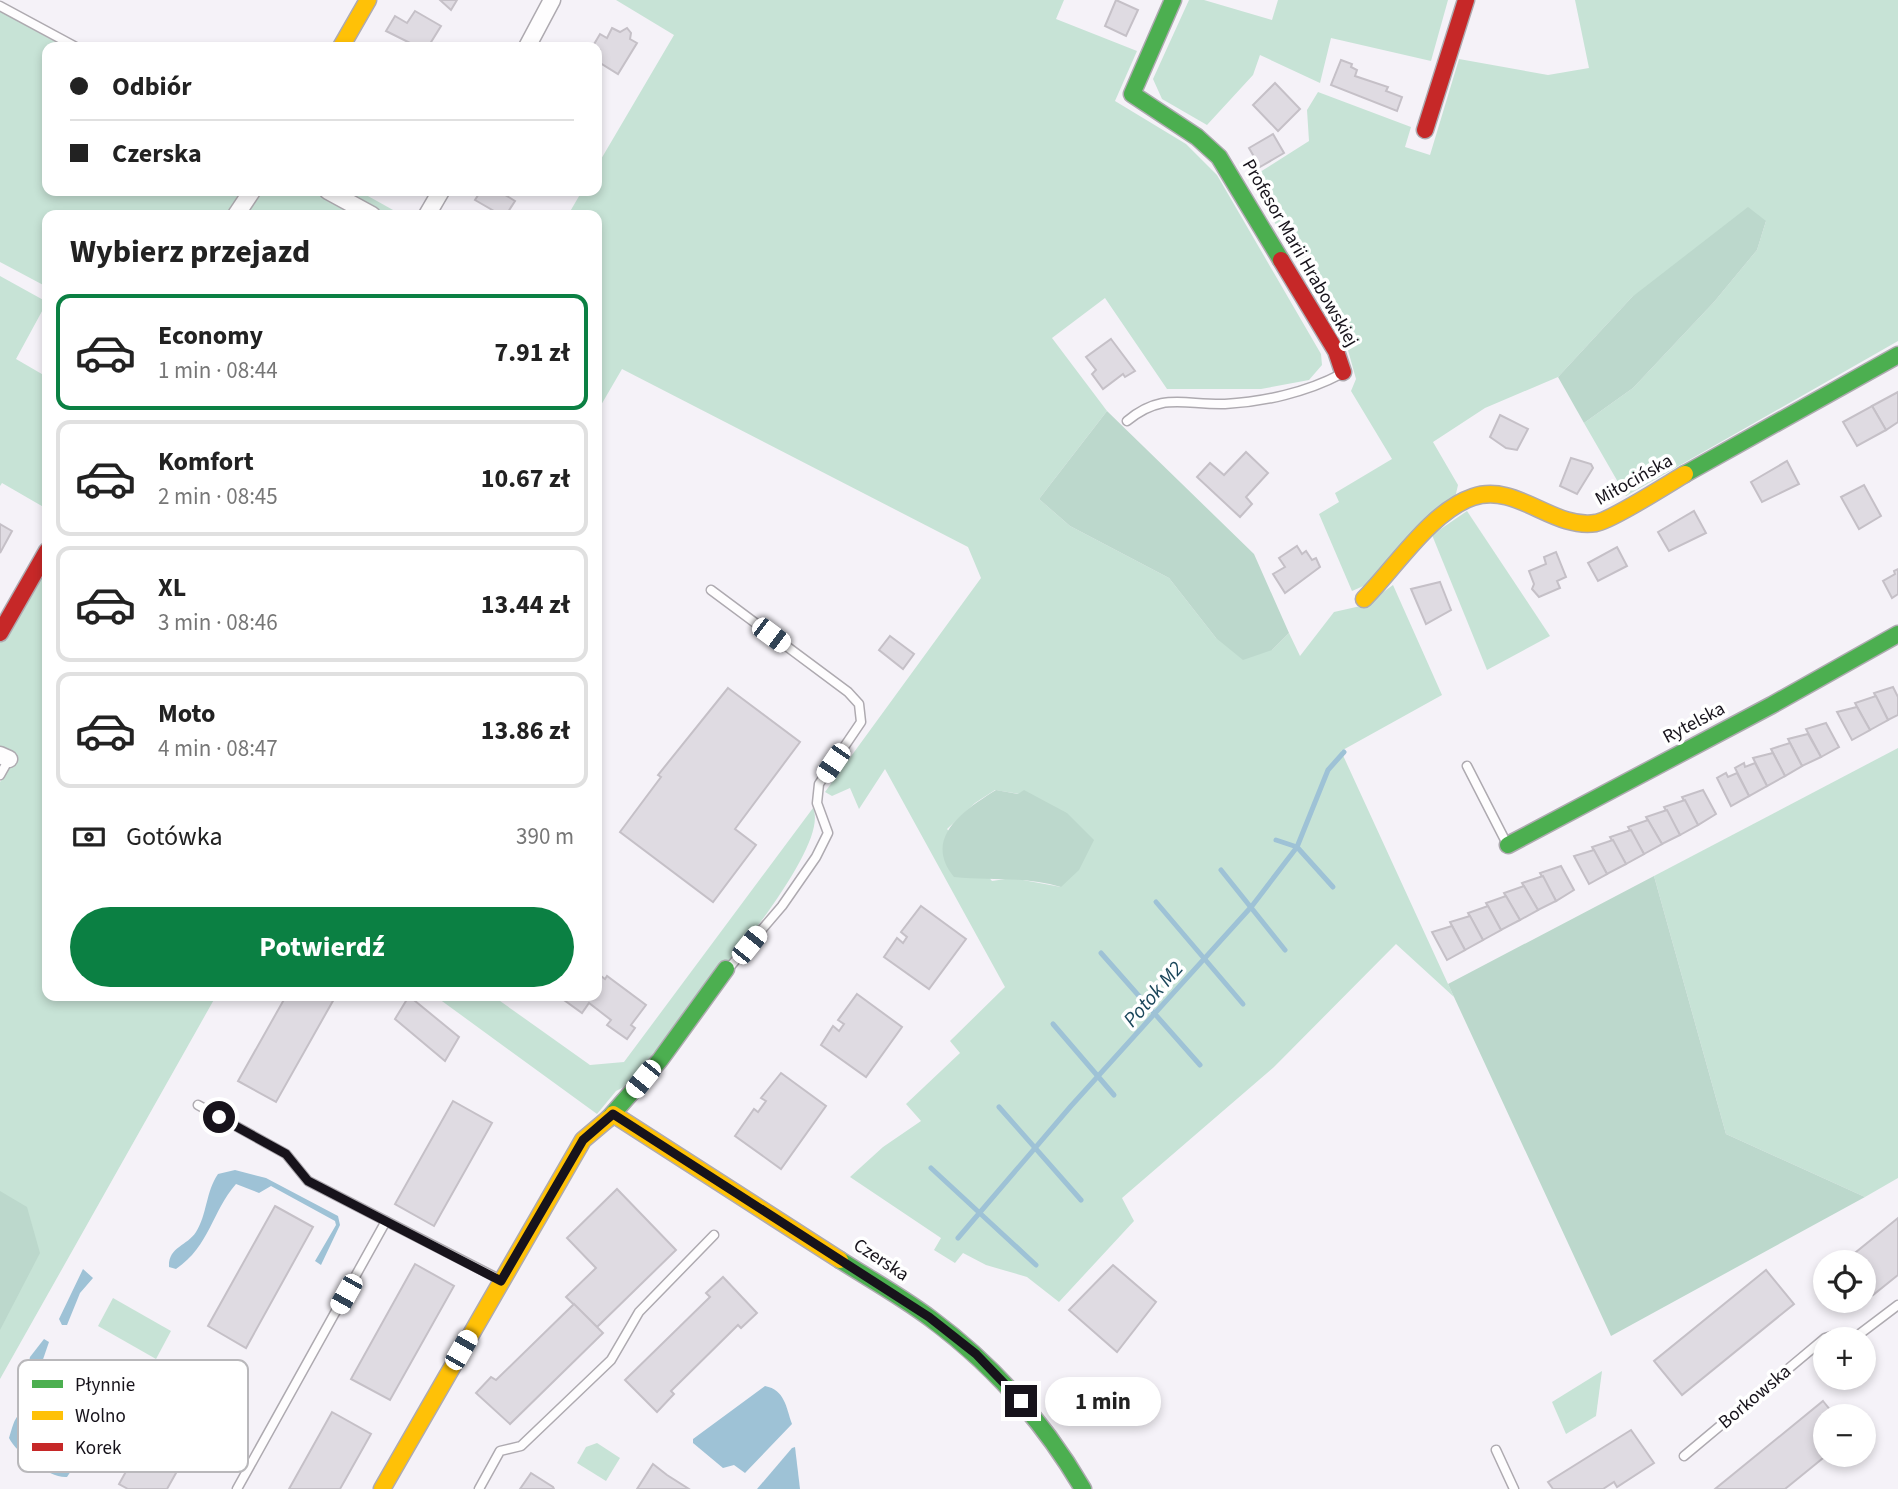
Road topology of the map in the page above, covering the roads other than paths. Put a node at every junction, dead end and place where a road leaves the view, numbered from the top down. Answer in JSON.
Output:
{"nodes":[{"id":1,"x":368,"y":0,"type":"edge"},
{"id":2,"x":552,"y":0,"type":"edge"},
{"id":3,"x":1173,"y":0,"type":"edge"},
{"id":4,"x":1466,"y":0,"type":"edge"},
{"id":5,"x":0,"y":6,"type":"edge"},
{"id":6,"x":67,"y":42,"type":"edge"},
{"id":7,"x":344,"y":42,"type":"edge"},
{"id":8,"x":530,"y":42,"type":"edge"},
{"id":9,"x":1425,"y":130,"type":"dead end"},
{"id":10,"x":337,"y":196,"type":"edge"},
{"id":11,"x":363,"y":210,"type":"edge"},
{"id":12,"x":1898,"y":355,"type":"edge"},
{"id":13,"x":1343,"y":372,"type":"joint"},
{"id":14,"x":1127,"y":421,"type":"dead end"},
{"id":15,"x":42,"y":560,"type":"edge"},
{"id":16,"x":711,"y":590,"type":"dead end"},
{"id":17,"x":1364,"y":599,"type":"dead end"},
{"id":18,"x":0,"y":633,"type":"edge"},
{"id":19,"x":1898,"y":634,"type":"edge"},
{"id":20,"x":4,"y":757,"type":"edge"},
{"id":21,"x":1467,"y":766,"type":"dead end"},
{"id":22,"x":0,"y":775,"type":"edge"},
{"id":23,"x":1508,"y":845,"type":"joint"},
{"id":24,"x":726,"y":969,"type":"joint"},
{"id":25,"x":198,"y":1105,"type":"dead end"},
{"id":26,"x":613,"y":1114,"type":"junction"},
{"id":27,"x":387,"y":1221,"type":"junction"},
{"id":28,"x":714,"y":1235,"type":"dead end"},
{"id":29,"x":501,"y":1281,"type":"junction"},
{"id":30,"x":1898,"y":1305,"type":"edge"},
{"id":31,"x":1496,"y":1450,"type":"dead end"},
{"id":32,"x":1684,"y":1456,"type":"dead end"},
{"id":33,"x":248,"y":1469,"type":"edge"},
{"id":34,"x":247,"y":1472,"type":"edge"},
{"id":35,"x":237,"y":1489,"type":"edge"},
{"id":36,"x":382,"y":1489,"type":"edge"},
{"id":37,"x":480,"y":1489,"type":"edge"},
{"id":38,"x":1083,"y":1489,"type":"edge"},
{"id":39,"x":1514,"y":1489,"type":"edge"}],
"edges":[{"from":1,"to":7,"type":"street"},
{"from":2,"to":8,"type":"street"},
{"from":3,"to":13,"type":"street","name":"Profesor Marii Hrabowskiej"},
{"from":4,"to":9,"type":"street"},
{"from":5,"to":6,"type":"lane"},
{"from":10,"to":11,"type":"street"},
{"from":12,"to":17,"type":"street","name":"Miłocińska"},
{"from":13,"to":14,"type":"lane"},
{"from":15,"to":18,"type":"street"},
{"from":16,"to":24,"type":"lane"},
{"from":19,"to":23,"type":"street","name":"Rytelska"},
{"from":20,"to":22,"type":"lane"},
{"from":21,"to":23,"type":"lane"},
{"from":24,"to":26,"type":"street"},
{"from":25,"to":27,"type":"lane"},
{"from":26,"to":29,"type":"street"},
{"from":26,"to":38,"type":"street","name":"Czerska"},
{"from":27,"to":29,"type":"lane"},
{"from":27,"to":33,"type":"lane"},
{"from":28,"to":37,"type":"lane"},
{"from":29,"to":36,"type":"street"},
{"from":30,"to":32,"type":"lane","name":"Borkowska"},
{"from":31,"to":39,"type":"lane"},
{"from":34,"to":35,"type":"lane"}]}
